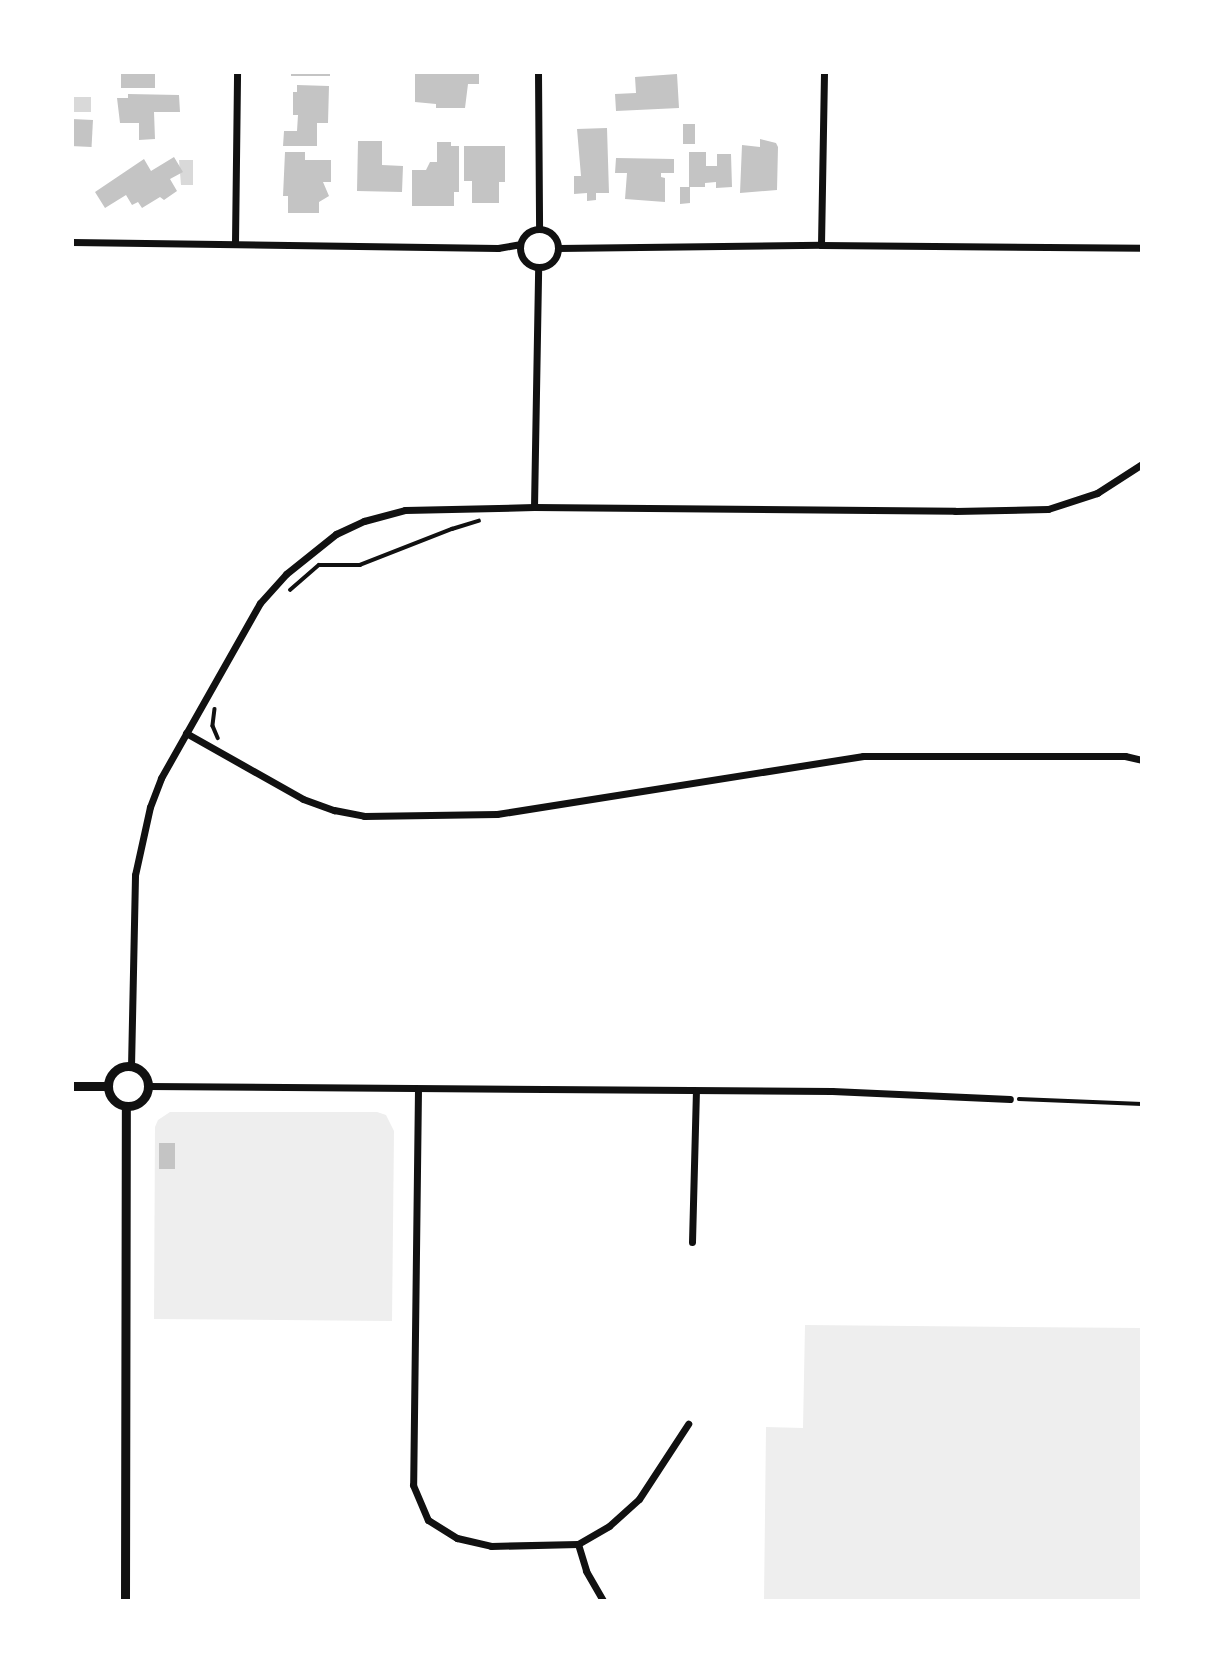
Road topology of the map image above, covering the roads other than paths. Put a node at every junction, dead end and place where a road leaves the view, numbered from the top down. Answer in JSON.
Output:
{"nodes":[{"id":1,"x":237,"y":72,"type":"edge"},
{"id":2,"x":538,"y":72,"type":"edge"},
{"id":3,"x":824,"y":72,"type":"edge"},
{"id":4,"x":539,"y":229,"type":"junction"},
{"id":5,"x":72,"y":242,"type":"edge"},
{"id":6,"x":235,"y":242,"type":"junction"},
{"id":7,"x":520,"y":244,"type":"junction"},
{"id":8,"x":821,"y":245,"type":"junction"},
{"id":9,"x":558,"y":248,"type":"junction"},
{"id":10,"x":1142,"y":248,"type":"edge"},
{"id":11,"x":538,"y":268,"type":"junction"},
{"id":12,"x":1142,"y":464,"type":"edge"},
{"id":13,"x":534,"y":507,"type":"junction"},
{"id":14,"x":186,"y":733,"type":"junction"},
{"id":15,"x":1142,"y":760,"type":"edge"},
{"id":16,"x":131,"y":1067,"type":"junction"},
{"id":17,"x":72,"y":1086,"type":"edge"},
{"id":18,"x":108,"y":1086,"type":"junction"},
{"id":19,"x":148,"y":1086,"type":"junction"},
{"id":20,"x":418,"y":1089,"type":"junction"},
{"id":21,"x":696,"y":1092,"type":"junction"},
{"id":22,"x":1010,"y":1099,"type":"road end"},
{"id":23,"x":126,"y":1106,"type":"junction"},
{"id":24,"x":692,"y":1242,"type":"dead end"},
{"id":25,"x":688,"y":1424,"type":"dead end"},
{"id":26,"x":578,"y":1544,"type":"junction"},
{"id":27,"x":125,"y":1601,"type":"edge"},
{"id":28,"x":603,"y":1601,"type":"edge"}],
"edges":[{"from":1,"to":6,"type":"street"},
{"from":2,"to":4,"type":"street"},
{"from":3,"to":8,"type":"street"},
{"from":4,"to":7,"type":"street"},
{"from":4,"to":9,"type":"street"},
{"from":5,"to":6,"type":"street"},
{"from":6,"to":7,"type":"street"},
{"from":7,"to":11,"type":"street"},
{"from":8,"to":9,"type":"street"},
{"from":8,"to":10,"type":"street"},
{"from":9,"to":11,"type":"street"},
{"from":11,"to":13,"type":"street"},
{"from":12,"to":13,"type":"street"},
{"from":13,"to":14,"type":"street"},
{"from":14,"to":15,"type":"street"},
{"from":14,"to":16,"type":"street"},
{"from":16,"to":18,"type":"street"},
{"from":16,"to":19,"type":"street"},
{"from":17,"to":18,"type":"street"},
{"from":18,"to":23,"type":"street"},
{"from":19,"to":20,"type":"street"},
{"from":19,"to":23,"type":"street"},
{"from":20,"to":21,"type":"street"},
{"from":20,"to":26,"type":"street"},
{"from":21,"to":22,"type":"street"},
{"from":21,"to":24,"type":"street"},
{"from":23,"to":27,"type":"street"},
{"from":25,"to":26,"type":"street"},
{"from":26,"to":28,"type":"street"}]}
